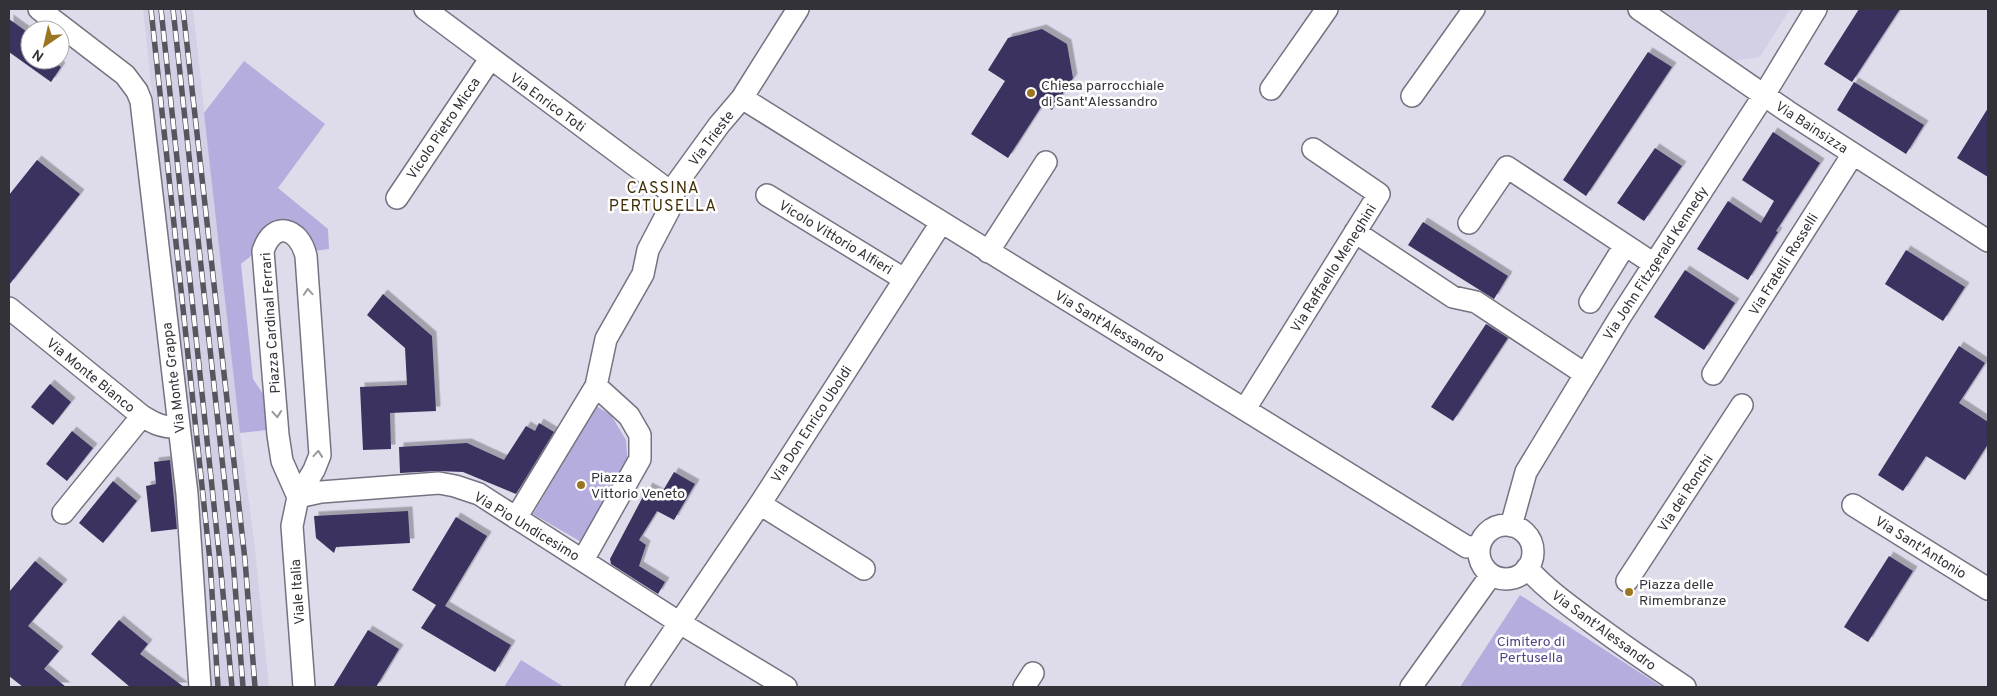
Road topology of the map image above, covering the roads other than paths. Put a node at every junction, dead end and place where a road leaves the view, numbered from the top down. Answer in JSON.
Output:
{"nodes":[{"id":1,"x":425,"y":9,"type":"edge"},
{"id":2,"x":798,"y":9,"type":"edge"},
{"id":3,"x":1327,"y":9,"type":"edge"},
{"id":4,"x":1474,"y":9,"type":"edge"},
{"id":5,"x":1639,"y":9,"type":"edge"},
{"id":6,"x":1816,"y":9,"type":"edge"},
{"id":7,"x":53,"y":13,"type":"edge"},
{"id":8,"x":490,"y":58,"type":"junction"},
{"id":9,"x":1271,"y":89,"type":"dead end"},
{"id":10,"x":1764,"y":95,"type":"junction"},
{"id":11,"x":1412,"y":96,"type":"dead end"},
{"id":12,"x":742,"y":98,"type":"junction"},
{"id":13,"x":1313,"y":149,"type":"dead end"},
{"id":14,"x":1852,"y":154,"type":"junction"},
{"id":15,"x":1046,"y":162,"type":"dead end"},
{"id":16,"x":672,"y":193,"type":"junction"},
{"id":17,"x":767,"y":194,"type":"dead end"},
{"id":18,"x":397,"y":198,"type":"dead end"},
{"id":19,"x":941,"y":223,"type":"junction"},
{"id":20,"x":1469,"y":223,"type":"dead end"},
{"id":21,"x":1356,"y":232,"type":"junction"},
{"id":22,"x":1988,"y":241,"type":"edge"},
{"id":23,"x":1625,"y":245,"type":"junction"},
{"id":24,"x":988,"y":252,"type":"junction"},
{"id":25,"x":1654,"y":264,"type":"junction"},
{"id":26,"x":904,"y":279,"type":"junction"},
{"id":27,"x":1590,"y":302,"type":"dead end"},
{"id":28,"x":9,"y":308,"type":"edge"},
{"id":29,"x":1585,"y":374,"type":"junction"},
{"id":30,"x":1713,"y":374,"type":"dead end"},
{"id":31,"x":596,"y":386,"type":"junction"},
{"id":32,"x":1742,"y":405,"type":"dead end"},
{"id":33,"x":1245,"y":409,"type":"junction"},
{"id":34,"x":142,"y":416,"type":"junction"},
{"id":35,"x":179,"y":427,"type":"junction"},
{"id":36,"x":298,"y":497,"type":"junction"},
{"id":37,"x":760,"y":504,"type":"junction"},
{"id":38,"x":1853,"y":505,"type":"dead end"},
{"id":39,"x":63,"y":513,"type":"dead end"},
{"id":40,"x":516,"y":518,"type":"junction"},
{"id":41,"x":1511,"y":526,"type":"junction"},
{"id":42,"x":1479,"y":546,"type":"junction"},
{"id":43,"x":583,"y":560,"type":"junction"},
{"id":44,"x":1527,"y":568,"type":"junction"},
{"id":45,"x":864,"y":569,"type":"dead end"},
{"id":46,"x":1490,"y":575,"type":"junction"},
{"id":47,"x":1627,"y":580,"type":"dead end"},
{"id":48,"x":1988,"y":589,"type":"edge"},
{"id":49,"x":680,"y":622,"type":"junction"},
{"id":50,"x":200,"y":687,"type":"edge"},
{"id":51,"x":304,"y":687,"type":"edge"},
{"id":52,"x":636,"y":687,"type":"edge"},
{"id":53,"x":786,"y":687,"type":"edge"},
{"id":54,"x":1411,"y":687,"type":"edge"},
{"id":55,"x":1685,"y":687,"type":"edge"}],
"edges":[{"from":1,"to":8,"type":"street","name":"Via Enrico Toti"},
{"from":2,"to":12,"type":"street","name":"Via Trieste"},
{"from":3,"to":9,"type":"street"},
{"from":4,"to":11,"type":"street"},
{"from":5,"to":10,"type":"street","name":"Via Bainsizza"},
{"from":6,"to":10,"type":"street","name":"Via John Fitzgerald Kennedy"},
{"from":7,"to":35,"type":"street","name":"Via Monte Grappa"},
{"from":8,"to":16,"type":"street","name":"Via Enrico Toti"},
{"from":8,"to":18,"type":"street","name":"Vicolo Pietro Micca"},
{"from":10,"to":14,"type":"street","name":"Via Bainsizza"},
{"from":10,"to":25,"type":"street","name":"Via John Fitzgerald Kennedy"},
{"from":12,"to":16,"type":"street","name":"Via Trieste"},
{"from":12,"to":19,"type":"street","name":"Via Sant'Alessandro"},
{"from":13,"to":21,"type":"street","name":"Via Raffaello Meneghini"},
{"from":14,"to":22,"type":"street","name":"Via Bainsizza"},
{"from":14,"to":30,"type":"street","name":"Via Fratelli Rosselli"},
{"from":15,"to":24,"type":"street"},
{"from":16,"to":31,"type":"street","name":"Via Trieste"},
{"from":17,"to":26,"type":"street","name":"Vicolo Vittorio Alfieri"},
{"from":19,"to":24,"type":"street","name":"Via Sant'Alessandro"},
{"from":19,"to":26,"type":"street","name":"Via Don Enrico Uboldi"},
{"from":20,"to":23,"type":"street"},
{"from":21,"to":29,"type":"street"},
{"from":21,"to":33,"type":"street","name":"Via Raffaello Meneghini"},
{"from":23,"to":25,"type":"street"},
{"from":23,"to":27,"type":"street"},
{"from":24,"to":33,"type":"street","name":"Via Sant'Alessandro"},
{"from":25,"to":29,"type":"street","name":"Via John Fitzgerald Kennedy"},
{"from":26,"to":37,"type":"street","name":"Via Don Enrico Uboldi"},
{"from":28,"to":34,"type":"street","name":"Via Monte Bianco"},
{"from":29,"to":41,"type":"street","name":"Via John Fitzgerald Kennedy"},
{"from":31,"to":40,"type":"street"},
{"from":31,"to":43,"type":"street"},
{"from":32,"to":47,"type":"street","name":"Via dei Ronchi"},
{"from":33,"to":42,"type":"street","name":"Via Sant'Alessandro"},
{"from":34,"to":35,"type":"street","name":"Via Monte Bianco"},
{"from":34,"to":39,"type":"street"},
{"from":35,"to":50,"type":"street","name":"Via Monte Grappa"},
{"from":36,"to":36,"type":"street","name":"Piazza Cardinal Ferrari","one_way":true},
{"from":36,"to":40,"type":"street","name":"Via Pio Undicesimo"},
{"from":36,"to":51,"type":"street","name":"Viale Italia"},
{"from":37,"to":45,"type":"street"},
{"from":37,"to":49,"type":"street","name":"Via Don Enrico Uboldi"},
{"from":38,"to":48,"type":"street","name":"Via Sant'Antonio"},
{"from":40,"to":43,"type":"street","name":"Via Pio Undicesimo"},
{"from":41,"to":42,"type":"street"},
{"from":41,"to":44,"type":"street"},
{"from":42,"to":46,"type":"street"},
{"from":43,"to":49,"type":"street","name":"Via Pio Undicesimo"},
{"from":44,"to":46,"type":"street"},
{"from":44,"to":55,"type":"street","name":"Via Sant'Alessandro"},
{"from":46,"to":54,"type":"street"},
{"from":49,"to":52,"type":"street","name":"Via Don Enrico Uboldi"},
{"from":49,"to":53,"type":"street","name":"Via Pio Undicesimo"}]}
